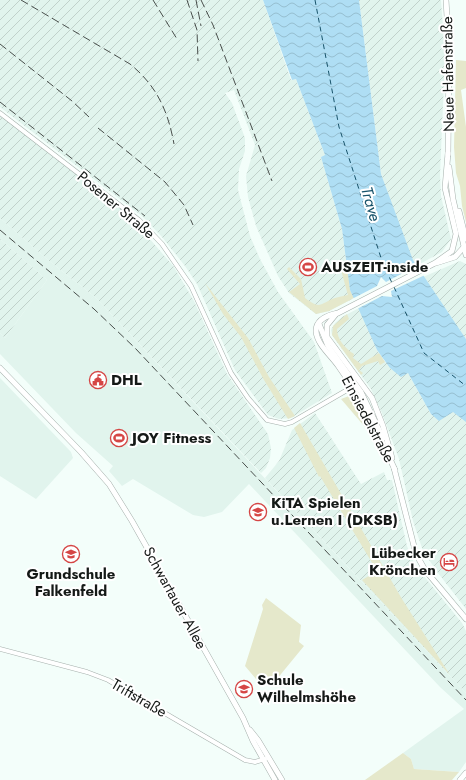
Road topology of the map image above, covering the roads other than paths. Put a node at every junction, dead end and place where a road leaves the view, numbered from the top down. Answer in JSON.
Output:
{"nodes":[{"id":1,"x":446,"y":0,"type":"edge"},
{"id":2,"x":0,"y":112,"type":"edge"},
{"id":3,"x":448,"y":150,"type":"junction"},
{"id":4,"x":466,"y":239,"type":"edge"},
{"id":5,"x":454,"y":248,"type":"junction"},
{"id":6,"x":465,"y":249,"type":"edge"},
{"id":7,"x":466,"y":255,"type":"edge"},
{"id":8,"x":455,"y":256,"type":"junction"},
{"id":9,"x":435,"y":263,"type":"junction"},
{"id":10,"x":338,"y":313,"type":"junction"},
{"id":11,"x":319,"y":323,"type":"junction"},
{"id":12,"x":0,"y":368,"type":"edge"},
{"id":13,"x":357,"y":384,"type":"junction"},
{"id":14,"x":394,"y":470,"type":"junction"},
{"id":15,"x":466,"y":619,"type":"edge"},
{"id":16,"x":0,"y":648,"type":"edge"},
{"id":17,"x":266,"y":758,"type":"junction"},
{"id":18,"x":466,"y":773,"type":"edge"},
{"id":19,"x":275,"y":780,"type":"edge"},
{"id":20,"x":282,"y":780,"type":"edge"},
{"id":21,"x":460,"y":780,"type":"edge"}],
"edges":[{"from":1,"to":3,"type":"main road","name":"Neue Hafenstraße"},
{"from":2,"to":13,"type":"street","name":"Posener Straße"},
{"from":3,"to":4,"type":"main road"},
{"from":3,"to":5,"type":"main road"},
{"from":3,"to":6,"type":"main road"},
{"from":4,"to":6,"type":"main road"},
{"from":5,"to":6,"type":"main road"},
{"from":5,"to":9,"type":"main road"},
{"from":6,"to":7,"type":"main road"},
{"from":6,"to":8,"type":"main road"},
{"from":7,"to":8,"type":"main road"},
{"from":8,"to":9,"type":"main road"},
{"from":9,"to":10,"type":"main road"},
{"from":10,"to":11,"type":"main road"},
{"from":10,"to":13,"type":"main road","name":"Einsiedelstraße"},
{"from":11,"to":13,"type":"main road","name":"Einsiedelstraße"},
{"from":11,"to":13,"type":"main road","name":"Einsiedelstraße"},
{"from":12,"to":17,"type":"main road","name":"Schwartauer Allee"},
{"from":13,"to":14,"type":"main road","name":"Einsiedelstraße"},
{"from":13,"to":14,"type":"main road","name":"Einsiedelstraße"},
{"from":14,"to":15,"type":"main road","name":"Einsiedelstraße"},
{"from":16,"to":17,"type":"street","name":"Triftstraße"},
{"from":17,"to":19,"type":"main road","name":"Schwartauer Allee"},
{"from":17,"to":20,"type":"main road","name":"Schwartauer Allee"},
{"from":18,"to":21,"type":"main road"}]}
